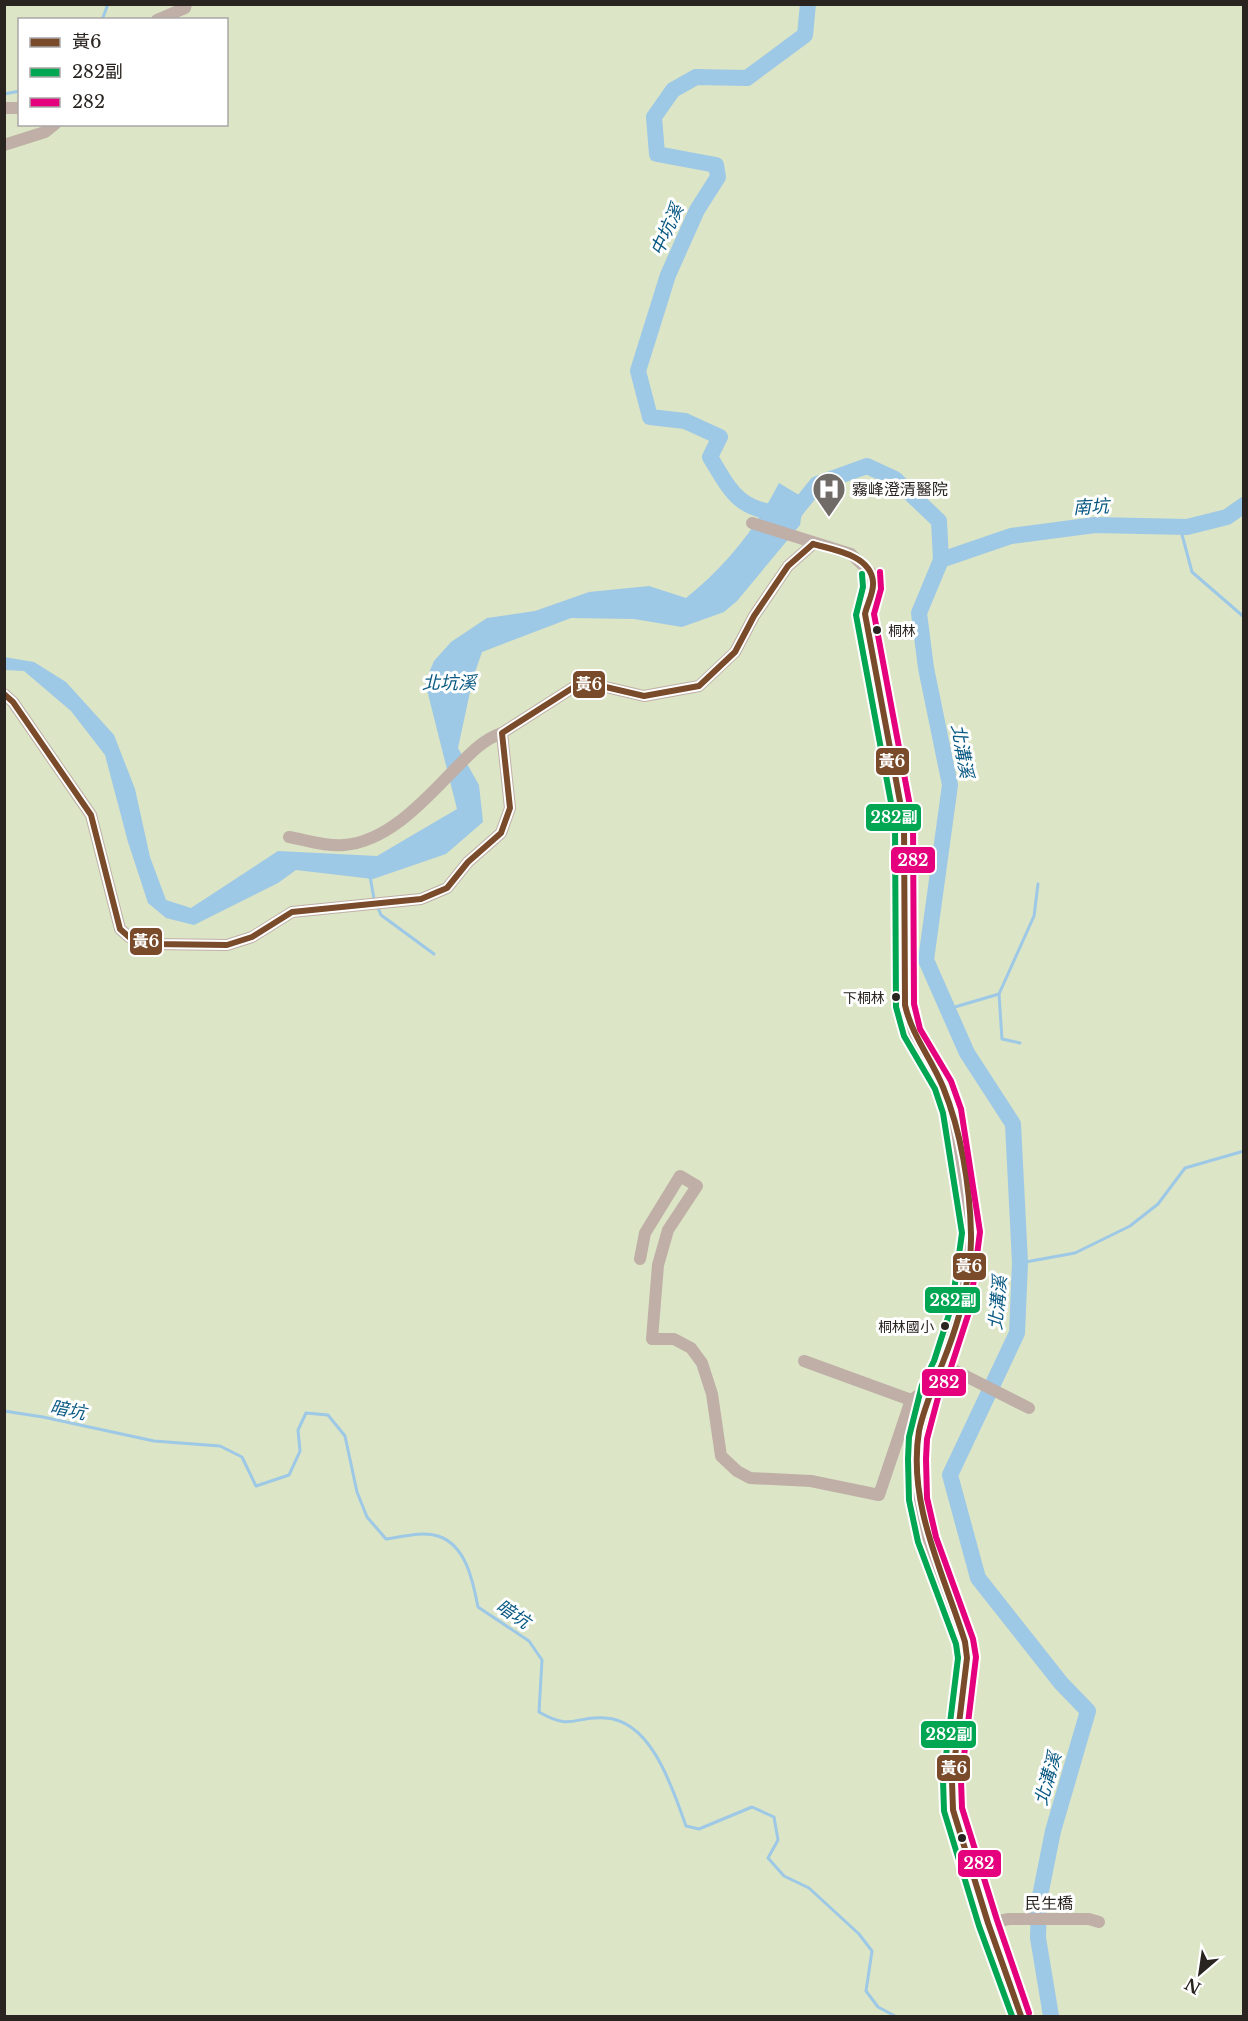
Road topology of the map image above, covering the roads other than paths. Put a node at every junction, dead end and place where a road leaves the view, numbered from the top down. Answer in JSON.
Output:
{"nodes":[{"id":1,"x":186,"y":4,"type":"edge"},
{"id":2,"x":163,"y":18,"type":"edge"},
{"id":3,"x":52,"y":126,"type":"edge"},
{"id":4,"x":4,"y":145,"type":"edge"},
{"id":5,"x":752,"y":523,"type":"dead end"},
{"id":6,"x":808,"y":541,"type":"junction"},
{"id":7,"x":4,"y":694,"type":"edge"},
{"id":8,"x":502,"y":733,"type":"junction"},
{"id":9,"x":289,"y":837,"type":"dead end"},
{"id":10,"x":640,"y":1259,"type":"dead end"},
{"id":11,"x":804,"y":1361,"type":"dead end"},
{"id":12,"x":942,"y":1364,"type":"junction"},
{"id":13,"x":931,"y":1388,"type":"junction"},
{"id":14,"x":911,"y":1400,"type":"junction"},
{"id":15,"x":1025,"y":1406,"type":"dead end"},
{"id":16,"x":1094,"y":1921,"type":"dead end"},
{"id":17,"x":988,"y":1923,"type":"junction"},
{"id":18,"x":1021,"y":2016,"type":"edge"}],
"edges":[{"from":1,"to":2,"type":"street"},
{"from":3,"to":4,"type":"street"},
{"from":5,"to":6,"type":"street"},
{"from":6,"to":8,"type":"street"},
{"from":6,"to":12,"type":"street"},
{"from":7,"to":8,"type":"street"},
{"from":8,"to":9,"type":"street"},
{"from":10,"to":14,"type":"street"},
{"from":11,"to":14,"type":"street"},
{"from":12,"to":13,"type":"street"},
{"from":12,"to":15,"type":"street"},
{"from":13,"to":14,"type":"street"},
{"from":13,"to":17,"type":"street"},
{"from":16,"to":17,"type":"street","name":"民生橋"},
{"from":17,"to":18,"type":"street"}]}
